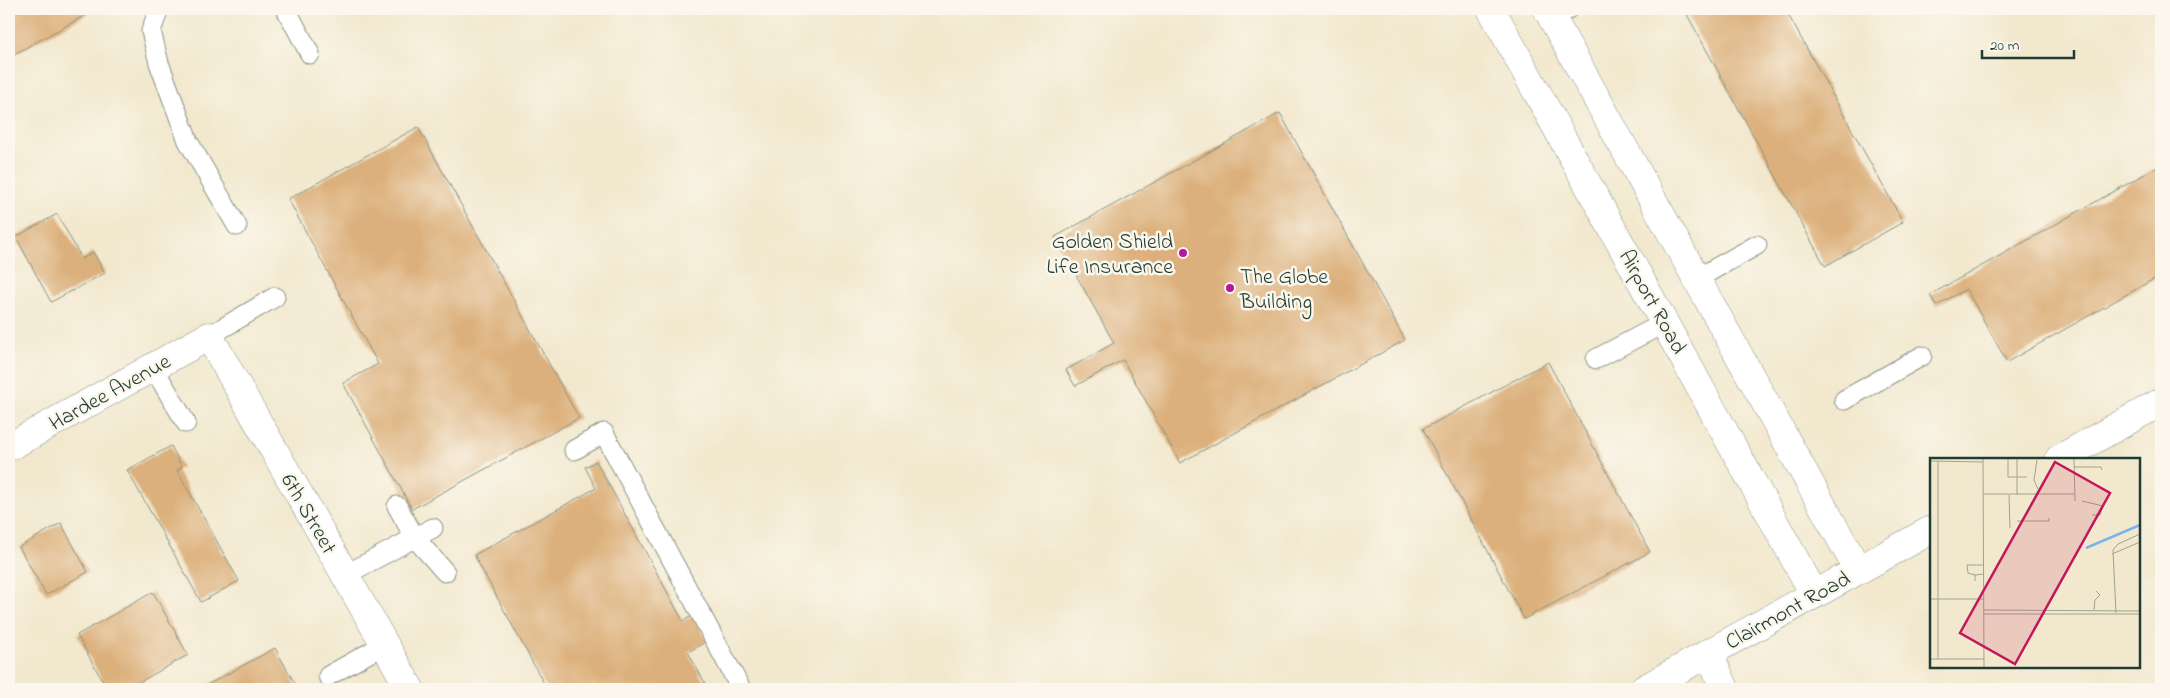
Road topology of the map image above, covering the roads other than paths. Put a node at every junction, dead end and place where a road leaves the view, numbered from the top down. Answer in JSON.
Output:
{"nodes":[{"id":1,"x":159,"y":9,"type":"edge"},
{"id":2,"x":286,"y":9,"type":"edge"},
{"id":3,"x":1491,"y":9,"type":"edge"},
{"id":4,"x":1555,"y":12,"type":"edge"},
{"id":5,"x":310,"y":54,"type":"dead end"},
{"id":6,"x":237,"y":226,"type":"dead end"},
{"id":7,"x":1757,"y":245,"type":"dead end"},
{"id":8,"x":1696,"y":278,"type":"junction"},
{"id":9,"x":275,"y":298,"type":"dead end"},
{"id":10,"x":1666,"y":322,"type":"junction"},
{"id":11,"x":210,"y":336,"type":"junction"},
{"id":12,"x":1922,"y":356,"type":"dead end"},
{"id":13,"x":1596,"y":359,"type":"dead end"},
{"id":14,"x":154,"y":367,"type":"junction"},
{"id":15,"x":1844,"y":400,"type":"dead end"},
{"id":16,"x":2161,"y":402,"type":"edge"},
{"id":17,"x":186,"y":423,"type":"dead end"},
{"id":18,"x":9,"y":447,"type":"edge"},
{"id":19,"x":574,"y":450,"type":"dead end"},
{"id":20,"x":2061,"y":458,"type":"edge"},
{"id":21,"x":397,"y":506,"type":"dead end"},
{"id":22,"x":433,"y":528,"type":"dead end"},
{"id":23,"x":1930,"y":531,"type":"edge"},
{"id":24,"x":415,"y":538,"type":"junction"},
{"id":25,"x":1858,"y":570,"type":"junction"},
{"id":26,"x":445,"y":572,"type":"dead end"},
{"id":27,"x":345,"y":574,"type":"junction"},
{"id":28,"x":1814,"y":594,"type":"junction"},
{"id":29,"x":384,"y":644,"type":"junction"},
{"id":30,"x":1709,"y":653,"type":"junction"},
{"id":31,"x":328,"y":676,"type":"dead end"},
{"id":32,"x":410,"y":689,"type":"edge"},
{"id":33,"x":741,"y":689,"type":"edge"},
{"id":34,"x":1644,"y":689,"type":"edge"},
{"id":35,"x":1726,"y":689,"type":"edge"}],
"edges":[{"from":1,"to":6,"type":"lane"},
{"from":2,"to":5,"type":"lane"},
{"from":3,"to":10,"type":"street","name":"Airport Road"},
{"from":4,"to":8,"type":"street"},
{"from":7,"to":8,"type":"lane"},
{"from":8,"to":25,"type":"street"},
{"from":9,"to":11,"type":"lane"},
{"from":10,"to":13,"type":"lane"},
{"from":10,"to":28,"type":"street","name":"Airport Road"},
{"from":11,"to":14,"type":"street","name":"Hardee Avenue"},
{"from":11,"to":27,"type":"street","name":"6th Street"},
{"from":12,"to":15,"type":"lane"},
{"from":14,"to":17,"type":"lane"},
{"from":14,"to":18,"type":"street","name":"Hardee Avenue"},
{"from":16,"to":20,"type":"street"},
{"from":19,"to":33,"type":"lane"},
{"from":21,"to":24,"type":"lane"},
{"from":22,"to":24,"type":"lane"},
{"from":23,"to":25,"type":"street","name":"Clairmont Road"},
{"from":24,"to":26,"type":"lane"},
{"from":24,"to":27,"type":"lane"},
{"from":25,"to":28,"type":"street","name":"Clairmont Road"},
{"from":27,"to":29,"type":"street","name":"6th Street"},
{"from":28,"to":30,"type":"street","name":"Clairmont Road"},
{"from":29,"to":31,"type":"lane"},
{"from":29,"to":32,"type":"street","name":"6th Street"},
{"from":30,"to":34,"type":"street","name":"Clairmont Road"},
{"from":30,"to":35,"type":"street"}]}
